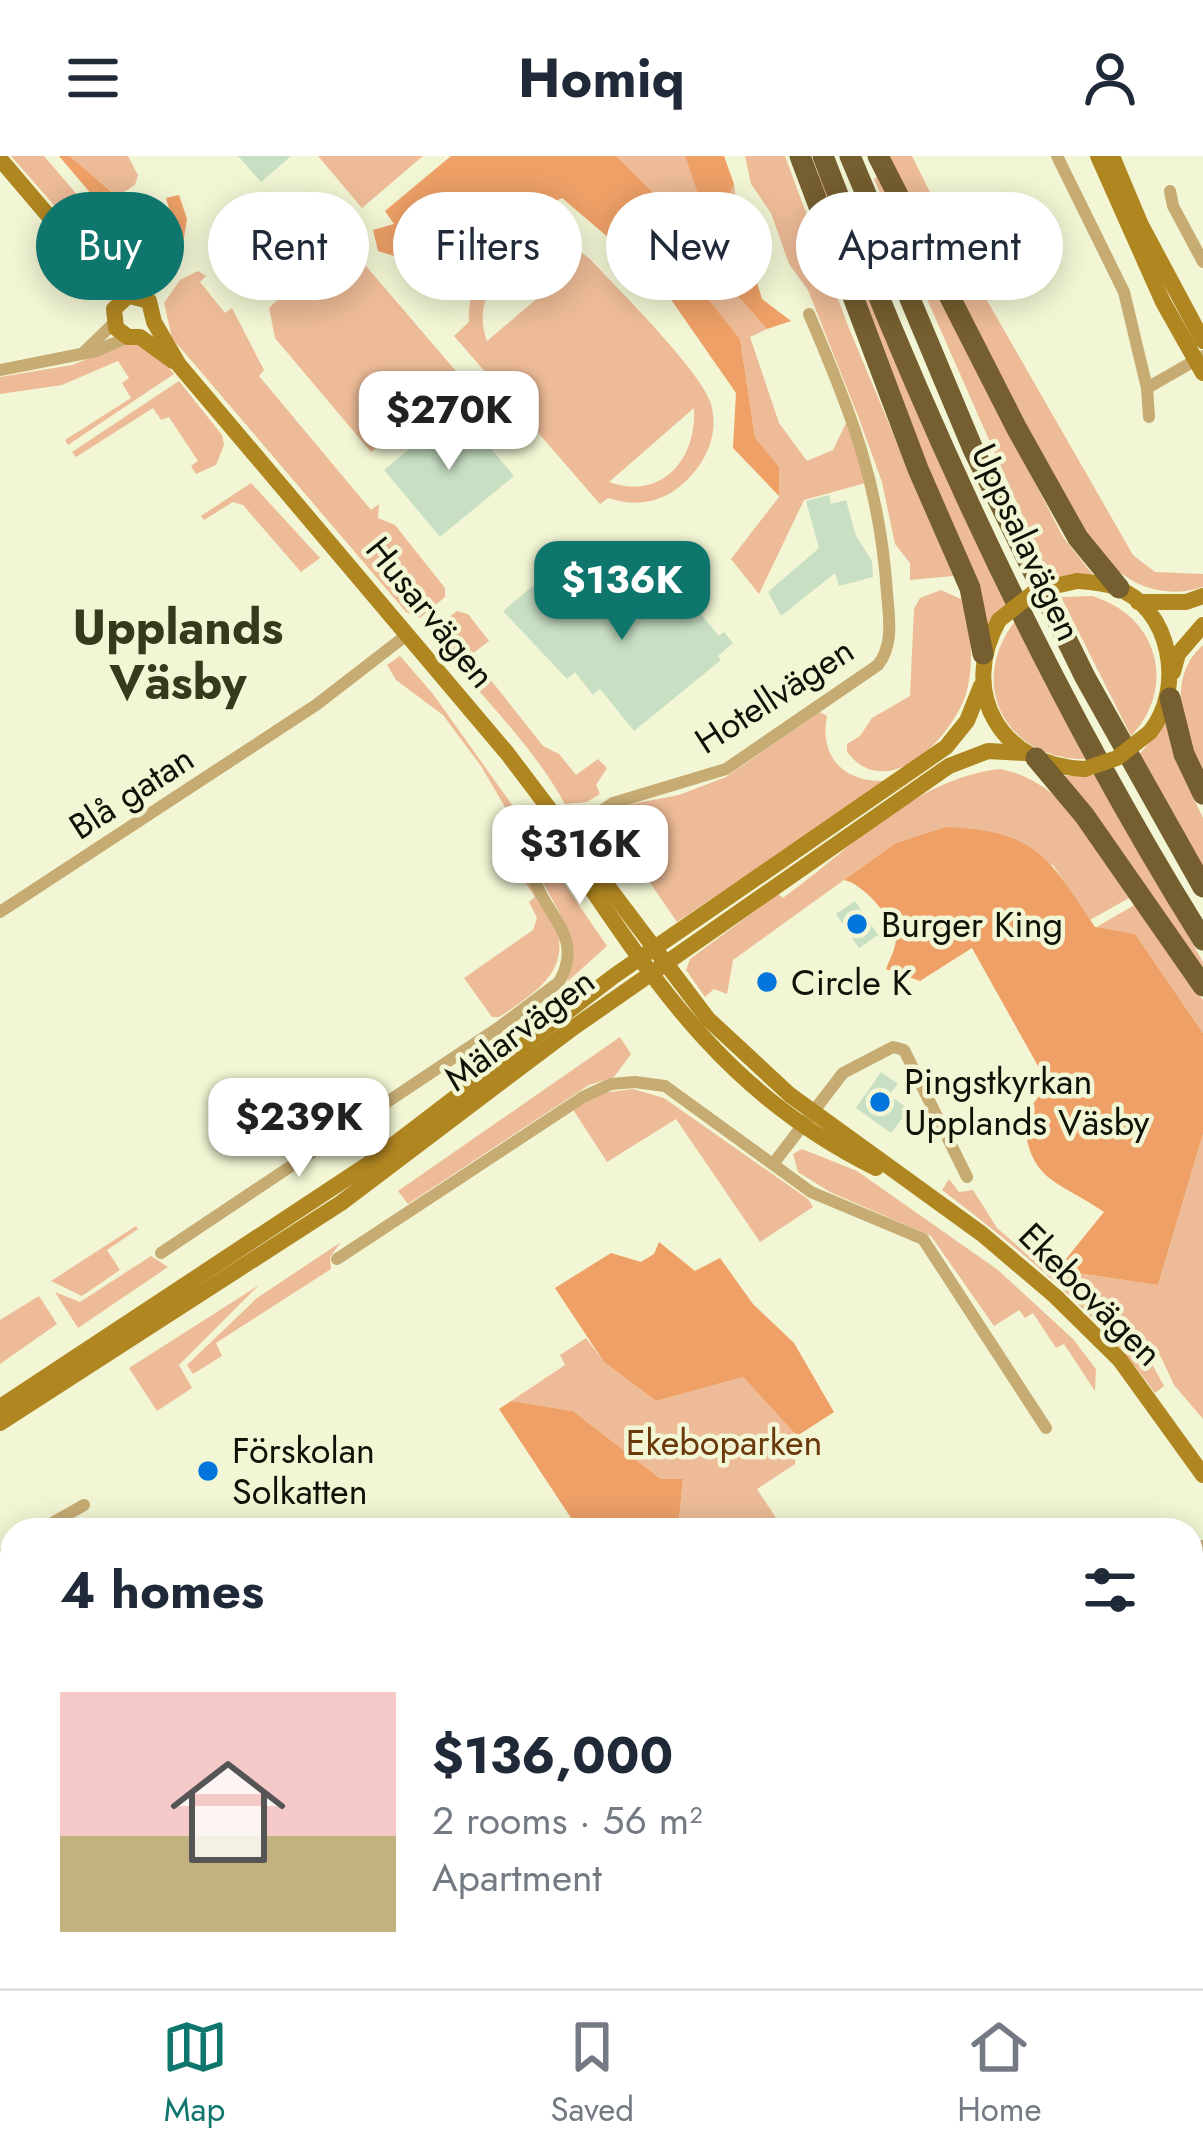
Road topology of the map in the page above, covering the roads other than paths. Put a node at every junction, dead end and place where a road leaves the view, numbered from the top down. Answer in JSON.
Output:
{"nodes":[{"id":1,"x":800,"y":156,"type":"edge"},
{"id":2,"x":824,"y":156,"type":"edge"},
{"id":3,"x":850,"y":156,"type":"edge"},
{"id":4,"x":878,"y":156,"type":"edge"},
{"id":5,"x":1057,"y":156,"type":"edge"},
{"id":6,"x":1098,"y":156,"type":"edge"},
{"id":7,"x":1112,"y":156,"type":"edge"},
{"id":8,"x":0,"y":159,"type":"edge"},
{"id":9,"x":1170,"y":190,"type":"dead end"},
{"id":10,"x":1203,"y":262,"type":"edge"},
{"id":11,"x":809,"y":314,"type":"dead end"},
{"id":12,"x":125,"y":320,"type":"junction"},
{"id":13,"x":154,"y":322,"type":"junction"},
{"id":14,"x":1203,"y":341,"type":"edge"},
{"id":15,"x":1200,"y":363,"type":"edge"},
{"id":16,"x":179,"y":365,"type":"junction"},
{"id":17,"x":0,"y":370,"type":"edge"},
{"id":18,"x":1148,"y":388,"type":"junction"},
{"id":19,"x":1149,"y":417,"type":"dead end"},
{"id":20,"x":1119,"y":588,"type":"junction"},
{"id":21,"x":1203,"y":596,"type":"edge"},
{"id":22,"x":1138,"y":602,"type":"junction"},
{"id":23,"x":1203,"y":625,"type":"edge"},
{"id":24,"x":408,"y":634,"type":"junction"},
{"id":25,"x":983,"y":654,"type":"junction"},
{"id":26,"x":981,"y":686,"type":"junction"},
{"id":27,"x":1170,"y":688,"type":"junction"},
{"id":28,"x":1030,"y":756,"type":"junction"},
{"id":29,"x":1203,"y":794,"type":"edge"},
{"id":30,"x":562,"y":837,"type":"junction"},
{"id":31,"x":1203,"y":887,"type":"edge"},
{"id":32,"x":0,"y":912,"type":"edge"},
{"id":33,"x":1203,"y":940,"type":"edge"},
{"id":34,"x":661,"y":954,"type":"junction"},
{"id":35,"x":644,"y":966,"type":"junction"},
{"id":36,"x":1203,"y":986,"type":"edge"},
{"id":37,"x":807,"y":1120,"type":"junction"},
{"id":38,"x":773,"y":1164,"type":"junction"},
{"id":39,"x":967,"y":1177,"type":"dead end"},
{"id":40,"x":161,"y":1253,"type":"dead end"},
{"id":41,"x":337,"y":1259,"type":"dead end"},
{"id":42,"x":0,"y":1407,"type":"edge"},
{"id":43,"x":0,"y":1424,"type":"edge"},
{"id":44,"x":1046,"y":1428,"type":"dead end"},
{"id":45,"x":1203,"y":1474,"type":"edge"},
{"id":46,"x":84,"y":1505,"type":"dead end"},
{"id":47,"x":61,"y":1518,"type":"edge"}],
"edges":[{"from":1,"to":25,"type":"highway"},
{"from":2,"to":33,"type":"highway","name":"Uppsalavägen"},
{"from":3,"to":31,"type":"highway","name":"Uppsalavägen"},
{"from":4,"to":20,"type":"highway"},
{"from":5,"to":18,"type":"street"},
{"from":6,"to":15,"type":"main road"},
{"from":7,"to":14,"type":"main road"},
{"from":8,"to":12,"type":"main road"},
{"from":9,"to":10,"type":"street"},
{"from":11,"to":30,"type":"street","name":"Hotellvägen"},
{"from":12,"to":13,"type":"main road"},
{"from":12,"to":13,"type":"main road","name":"Husarvägen"},
{"from":12,"to":16,"type":"main road","name":"Husarvägen"},
{"from":12,"to":17,"type":"street"},
{"from":13,"to":16,"type":"main road","name":"Husarvägen"},
{"from":15,"to":18,"type":"street"},
{"from":16,"to":24,"type":"main road","name":"Husarvägen"},
{"from":18,"to":19,"type":"street"},
{"from":20,"to":22,"type":"main road"},
{"from":20,"to":25,"type":"main road","bridge":true},
{"from":21,"to":22,"type":"main road"},
{"from":22,"to":27,"type":"main road"},
{"from":23,"to":27,"type":"main road"},
{"from":24,"to":30,"type":"main road","name":"Husarvägen"},
{"from":24,"to":32,"type":"street","name":"Blå gatan"},
{"from":25,"to":26,"type":"main road"},
{"from":26,"to":28,"type":"main road"},
{"from":26,"to":34,"type":"main road","name":"Mälarvägen"},
{"from":27,"to":28,"type":"main road","bridge":true},
{"from":27,"to":29,"type":"highway"},
{"from":28,"to":34,"type":"main road","name":"Mälarvägen"},
{"from":28,"to":36,"type":"highway"},
{"from":30,"to":34,"type":"main road","name":"Husarvägen"},
{"from":30,"to":35,"type":"main road","name":"Husarvägen"},
{"from":30,"to":40,"type":"street"},
{"from":34,"to":35,"type":"main road","name":"Mälarvägen"},
{"from":34,"to":37,"type":"main road","name":"Ekebovägen"},
{"from":35,"to":37,"type":"main road","name":"Ekebovägen"},
{"from":35,"to":42,"type":"main road","name":"Mälarvägen"},
{"from":35,"to":43,"type":"main road","name":"Mälarvägen"},
{"from":37,"to":38,"type":"street"},
{"from":37,"to":39,"type":"street"},
{"from":37,"to":45,"type":"main road","name":"Ekebovägen"},
{"from":38,"to":41,"type":"street"},
{"from":38,"to":44,"type":"street"},
{"from":46,"to":47,"type":"street"}]}
